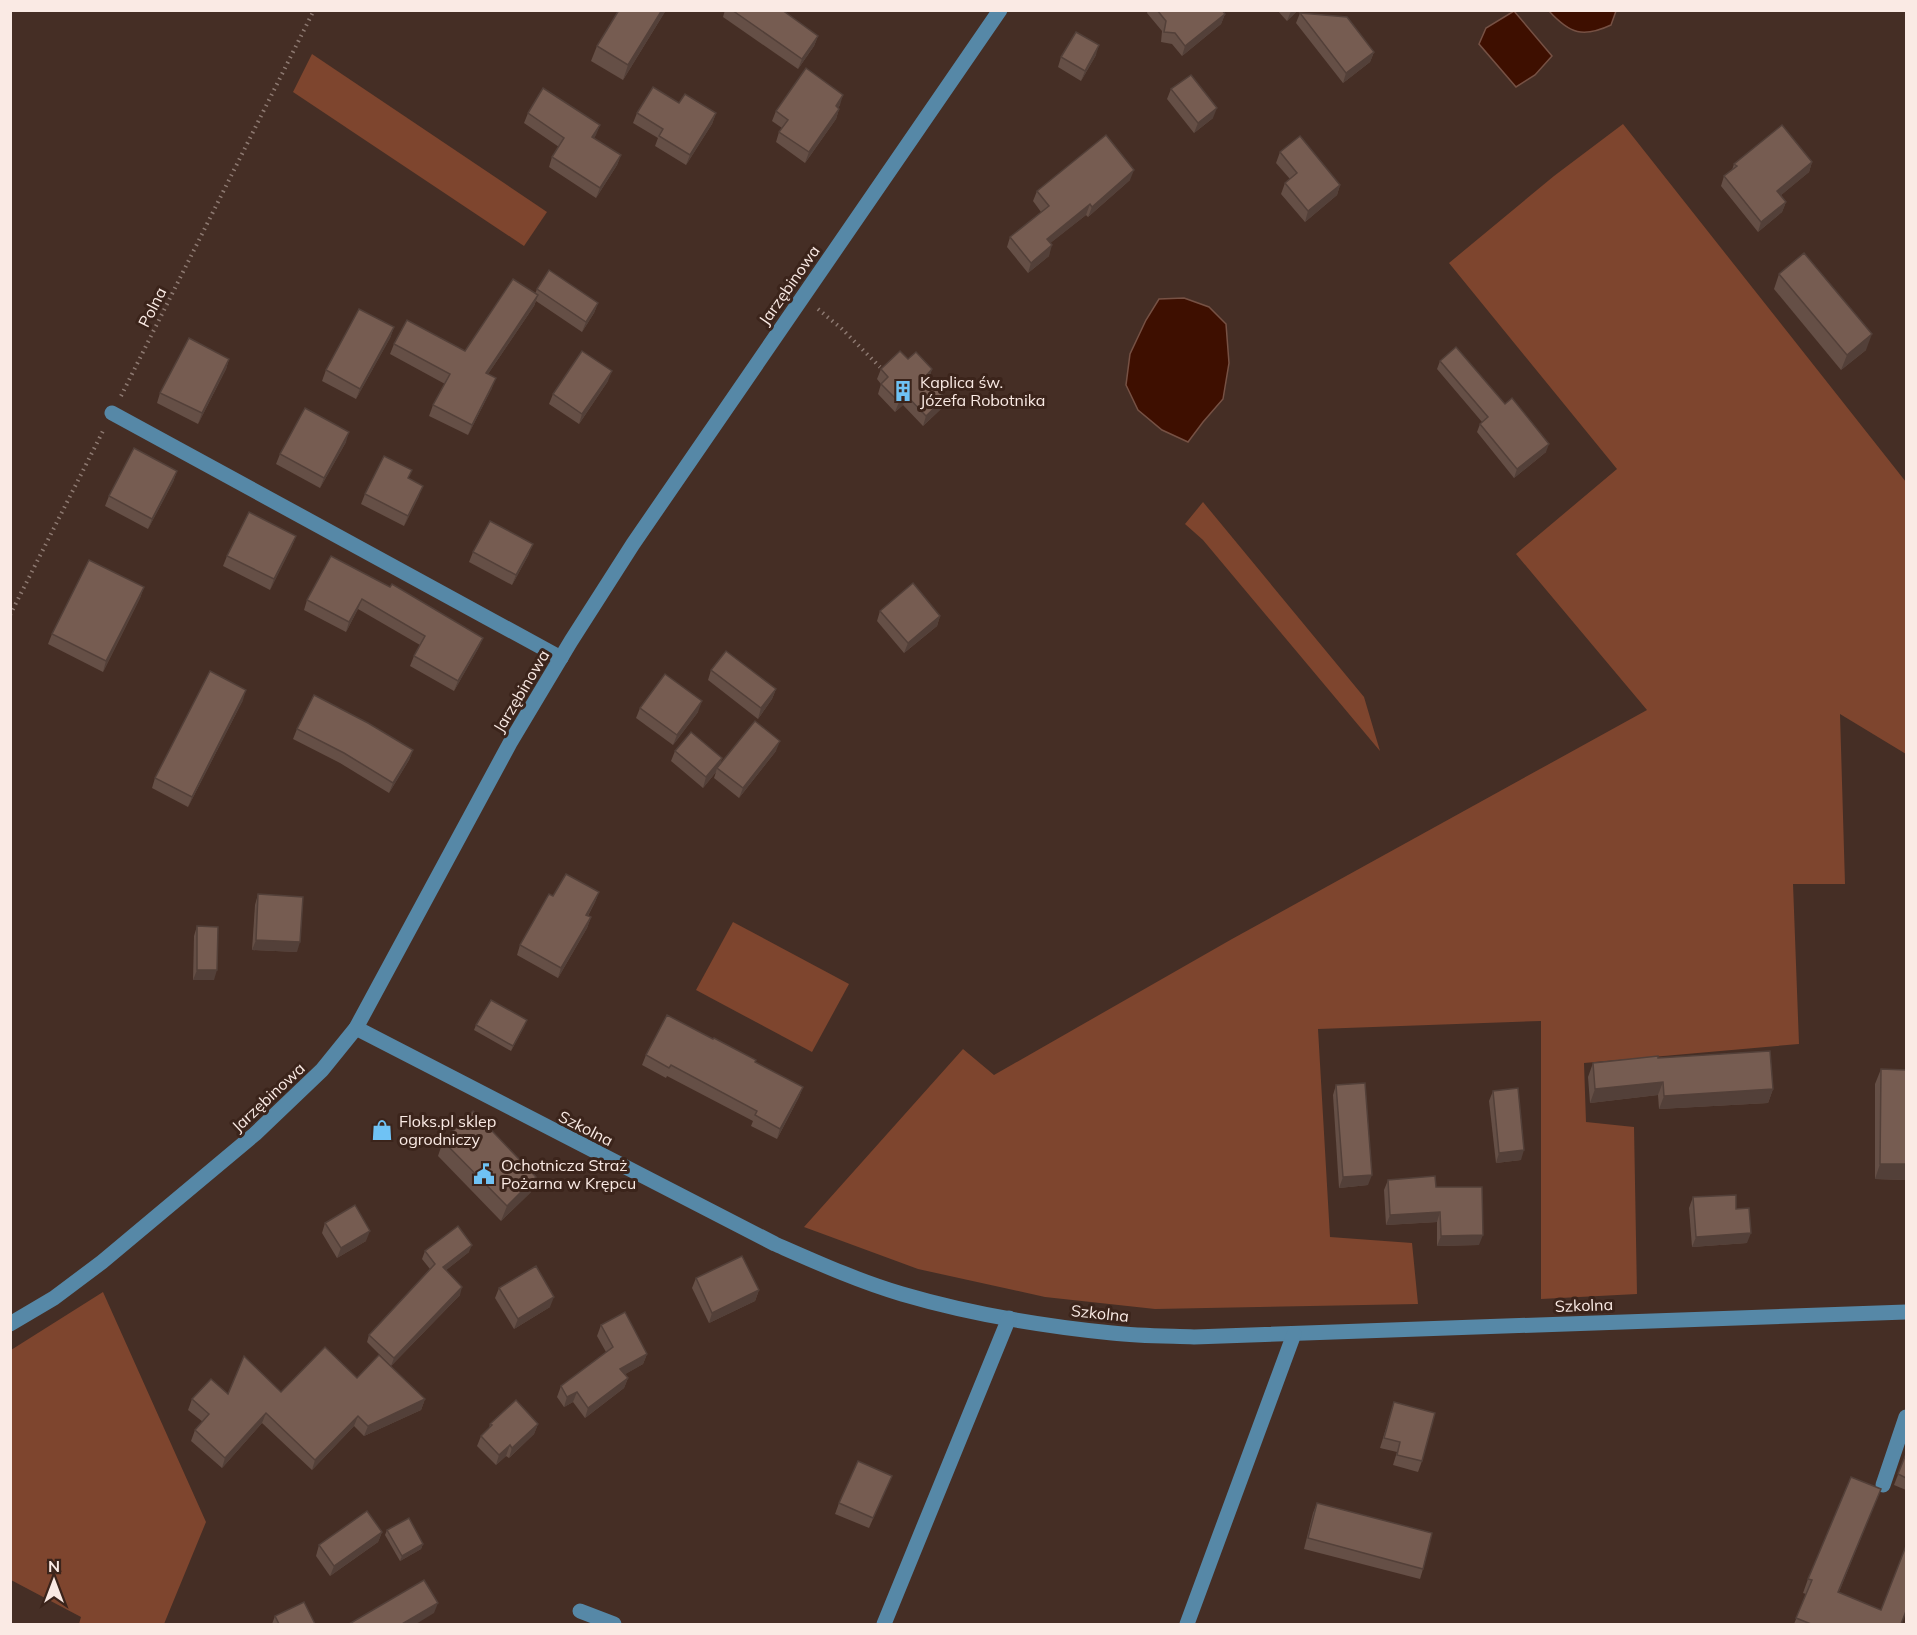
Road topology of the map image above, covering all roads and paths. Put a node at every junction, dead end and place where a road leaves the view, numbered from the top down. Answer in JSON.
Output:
{"nodes":[{"id":1,"x":314,"y":10,"type":"edge"},
{"id":2,"x":1000,"y":10,"type":"edge"},
{"id":3,"x":810,"y":315,"type":"dead end"},
{"id":4,"x":880,"y":367,"type":"edge"},
{"id":5,"x":112,"y":413,"type":"junction"},
{"id":6,"x":10,"y":615,"type":"edge"},
{"id":7,"x":561,"y":658,"type":"junction"},
{"id":8,"x":356,"y":1028,"type":"junction"},
{"id":9,"x":1906,"y":1312,"type":"edge"},
{"id":10,"x":1009,"y":1318,"type":"junction"},
{"id":11,"x":10,"y":1324,"type":"edge"},
{"id":12,"x":1294,"y":1334,"type":"junction"},
{"id":13,"x":1906,"y":1417,"type":"edge"},
{"id":14,"x":1883,"y":1485,"type":"dead end"},
{"id":15,"x":580,"y":1611,"type":"dead end"},
{"id":16,"x":614,"y":1624,"type":"edge"},
{"id":17,"x":884,"y":1624,"type":"edge"},
{"id":18,"x":1187,"y":1624,"type":"edge"}],
"edges":[{"from":1,"to":5,"type":"path","name":"Polna"},
{"from":2,"to":7,"type":"street","name":"Jarzębinowa"},
{"from":3,"to":4,"type":"path"},
{"from":5,"to":6,"type":"path","name":"Polna"},
{"from":5,"to":7,"type":"street"},
{"from":7,"to":8,"type":"street","name":"Jarzębinowa"},
{"from":8,"to":10,"type":"street","name":"Szkolna"},
{"from":8,"to":11,"type":"street","name":"Jarzębinowa"},
{"from":9,"to":12,"type":"street","name":"Szkolna"},
{"from":10,"to":12,"type":"street","name":"Szkolna"},
{"from":10,"to":17,"type":"street"},
{"from":12,"to":18,"type":"street"},
{"from":13,"to":14,"type":"street"},
{"from":15,"to":16,"type":"street"}]}
